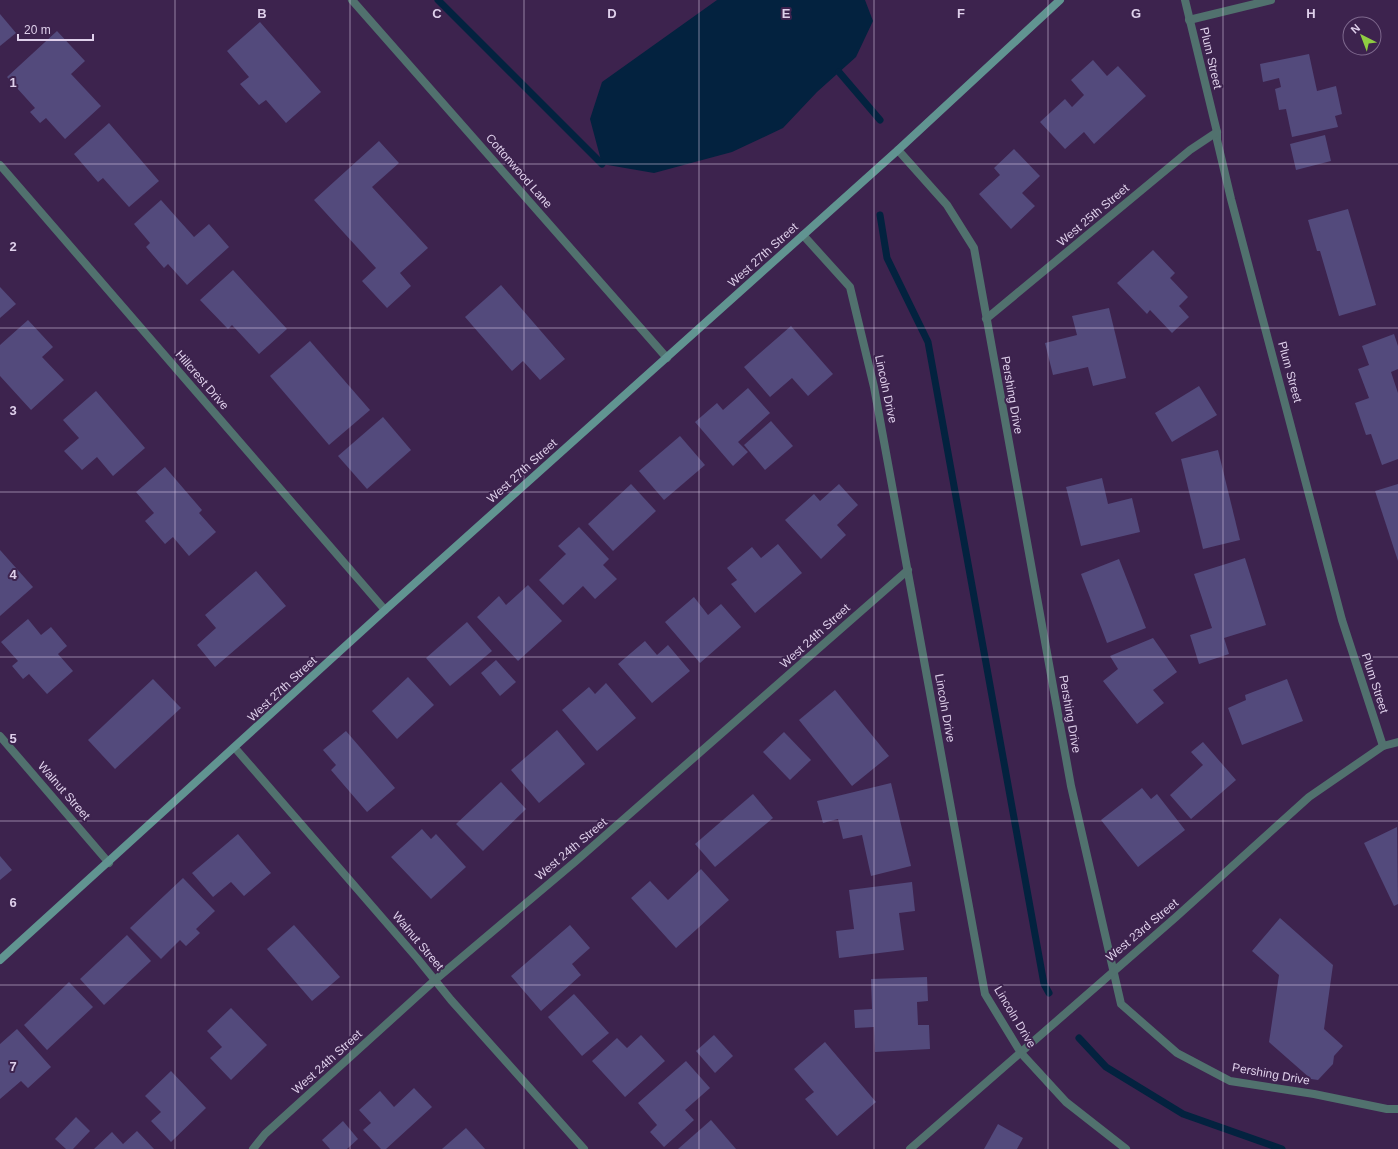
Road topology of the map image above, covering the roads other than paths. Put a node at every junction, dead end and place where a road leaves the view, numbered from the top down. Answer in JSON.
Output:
{"nodes":[{"id":1,"x":352,"y":0,"type":"edge"},
{"id":2,"x":1060,"y":0,"type":"edge"},
{"id":3,"x":1185,"y":0,"type":"edge"},
{"id":4,"x":1270,"y":0,"type":"edge"},
{"id":5,"x":1189,"y":20,"type":"junction"},
{"id":6,"x":1217,"y":132,"type":"junction"},
{"id":7,"x":898,"y":150,"type":"junction"},
{"id":8,"x":0,"y":164,"type":"edge"},
{"id":9,"x":802,"y":235,"type":"junction"},
{"id":10,"x":986,"y":319,"type":"junction"},
{"id":11,"x":667,"y":358,"type":"junction"},
{"id":12,"x":908,"y":570,"type":"junction"},
{"id":13,"x":385,"y":610,"type":"junction"},
{"id":14,"x":0,"y":736,"type":"edge"},
{"id":15,"x":1398,"y":742,"type":"edge"},
{"id":16,"x":1383,"y":746,"type":"junction"},
{"id":17,"x":235,"y":748,"type":"junction"},
{"id":18,"x":109,"y":863,"type":"junction"},
{"id":19,"x":0,"y":960,"type":"edge"},
{"id":20,"x":1114,"y":970,"type":"junction"},
{"id":21,"x":435,"y":980,"type":"junction"},
{"id":22,"x":1021,"y":1052,"type":"junction"},
{"id":23,"x":1398,"y":1109,"type":"edge"},
{"id":24,"x":253,"y":1149,"type":"edge"},
{"id":25,"x":584,"y":1149,"type":"edge"},
{"id":26,"x":910,"y":1149,"type":"edge"},
{"id":27,"x":1126,"y":1149,"type":"edge"}],
"edges":[{"from":1,"to":11,"type":"street","name":"Cottonwood Lane"},
{"from":2,"to":7,"type":"main road","name":"West 27th Street"},
{"from":3,"to":5,"type":"street","name":"Plum Street"},
{"from":4,"to":5,"type":"street"},
{"from":5,"to":6,"type":"street","name":"Plum Street"},
{"from":6,"to":10,"type":"street","name":"West 25th Street"},
{"from":6,"to":16,"type":"street","name":"Plum Street"},
{"from":7,"to":9,"type":"main road","name":"West 27th Street"},
{"from":7,"to":10,"type":"street","name":"Pershing Drive"},
{"from":8,"to":13,"type":"street","name":"Hillcrest Drive"},
{"from":9,"to":11,"type":"main road","name":"West 27th Street"},
{"from":9,"to":12,"type":"street","name":"Lincoln Drive"},
{"from":10,"to":20,"type":"street","name":"Pershing Drive"},
{"from":11,"to":13,"type":"main road","name":"West 27th Street"},
{"from":12,"to":21,"type":"street","name":"West 24th Street"},
{"from":12,"to":22,"type":"street","name":"Lincoln Drive"},
{"from":13,"to":17,"type":"main road","name":"West 27th Street"},
{"from":14,"to":18,"type":"street","name":"Walnut Street"},
{"from":15,"to":16,"type":"street","name":"West 23rd Street"},
{"from":16,"to":20,"type":"street","name":"West 23rd Street"},
{"from":17,"to":18,"type":"main road","name":"West 27th Street"},
{"from":17,"to":21,"type":"street","name":"Walnut Street"},
{"from":18,"to":19,"type":"main road","name":"West 27th Street"},
{"from":20,"to":22,"type":"street","name":"West 23rd Street"},
{"from":20,"to":23,"type":"street","name":"Pershing Drive"},
{"from":21,"to":24,"type":"street","name":"West 24th Street"},
{"from":21,"to":25,"type":"street","name":"Walnut Street"},
{"from":22,"to":26,"type":"street","name":"West 23rd Street"},
{"from":22,"to":27,"type":"street","name":"Lincoln Drive"}]}
